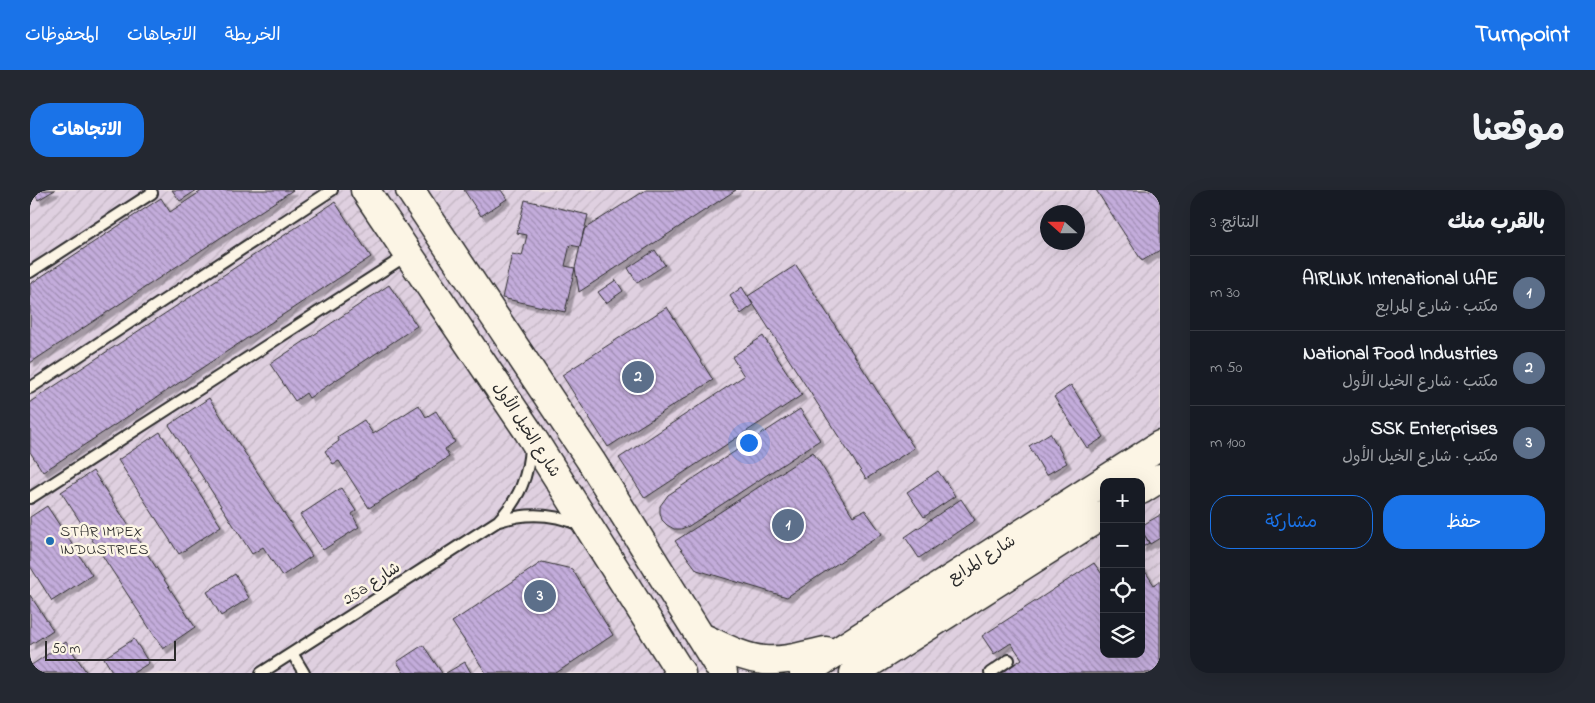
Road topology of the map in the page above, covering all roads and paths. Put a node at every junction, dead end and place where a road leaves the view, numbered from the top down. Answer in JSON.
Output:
{"nodes":[{"id":1,"x":332,"y":190,"type":"edge"},
{"id":2,"x":365,"y":190,"type":"edge"},
{"id":3,"x":410,"y":190,"type":"edge"},
{"id":4,"x":152,"y":193,"type":"dead end"},
{"id":5,"x":408,"y":254,"type":"junction"},
{"id":6,"x":30,"y":272,"type":"edge"},
{"id":7,"x":30,"y":388,"type":"edge"},
{"id":8,"x":528,"y":431,"type":"junction"},
{"id":9,"x":1160,"y":445,"type":"edge"},
{"id":10,"x":1160,"y":478,"type":"edge"},
{"id":11,"x":1145,"y":487,"type":"edge"},
{"id":12,"x":30,"y":498,"type":"edge"},
{"id":13,"x":1100,"y":517,"type":"edge"},
{"id":14,"x":498,"y":521,"type":"junction"},
{"id":15,"x":593,"y":532,"type":"junction"},
{"id":16,"x":701,"y":637,"type":"junction"},
{"id":17,"x":842,"y":648,"type":"junction"},
{"id":18,"x":292,"y":654,"type":"junction"},
{"id":19,"x":667,"y":660,"type":"edge"},
{"id":20,"x":1009,"y":660,"type":"dead end"},
{"id":21,"x":871,"y":665,"type":"edge"},
{"id":22,"x":261,"y":673,"type":"edge"},
{"id":23,"x":304,"y":673,"type":"edge"},
{"id":24,"x":681,"y":673,"type":"edge"},
{"id":25,"x":723,"y":673,"type":"edge"},
{"id":26,"x":804,"y":673,"type":"edge"},
{"id":27,"x":854,"y":673,"type":"edge"},
{"id":28,"x":990,"y":673,"type":"edge"}],
"edges":[{"from":1,"to":7,"type":"lane"},
{"from":2,"to":5,"type":"main road","name":"شارع الخيل الأول"},
{"from":3,"to":16,"type":"main road"},
{"from":4,"to":6,"type":"lane"},
{"from":5,"to":8,"type":"main road","name":"شارع الخيل الأول"},
{"from":5,"to":12,"type":"lane"},
{"from":8,"to":14,"type":"lane","name":"25a شارع"},
{"from":8,"to":15,"type":"main road","name":"شارع الخيل الأول"},
{"from":9,"to":17,"type":"main road","name":"شارع المرابع"},
{"from":10,"to":11,"type":"main road"},
{"from":13,"to":21,"type":"main road","name":"شارع المرابع"},
{"from":14,"to":15,"type":"lane","name":"25a شارع"},
{"from":14,"to":18,"type":"lane","name":"25a شارع"},
{"from":15,"to":19,"type":"main road","name":"شارع الخيل الأول"},
{"from":16,"to":17,"type":"main road"},
{"from":16,"to":25,"type":"main road"},
{"from":17,"to":26,"type":"main road","name":"شارع المرابع"},
{"from":18,"to":22,"type":"lane","name":"25a شارع"},
{"from":18,"to":23,"type":"lane"},
{"from":19,"to":24,"type":"main road","name":"شارع الخيل الأول"},
{"from":20,"to":28,"type":"lane"},
{"from":21,"to":27,"type":"main road","name":"شارع المرابع"}]}
